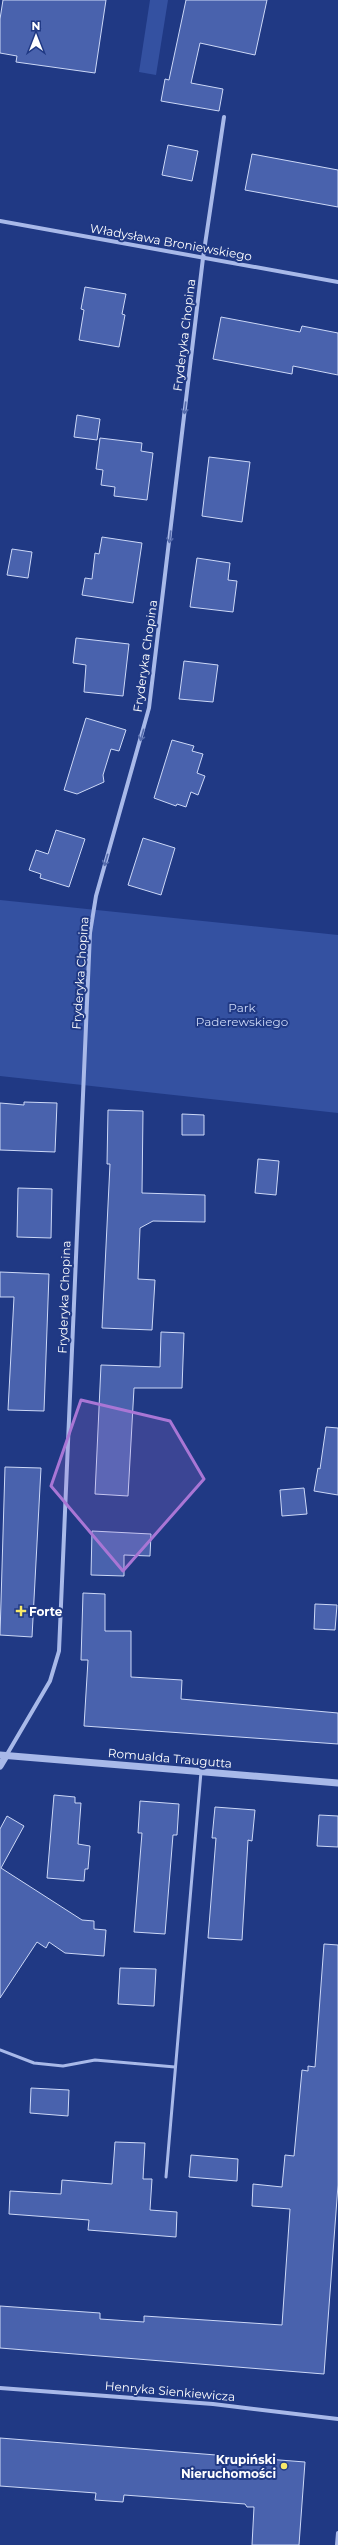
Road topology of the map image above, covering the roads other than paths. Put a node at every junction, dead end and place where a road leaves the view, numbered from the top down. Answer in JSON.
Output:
{"nodes":[{"id":1,"x":224,"y":117,"type":"dead end"},
{"id":2,"x":0,"y":221,"type":"edge"},
{"id":3,"x":203,"y":258,"type":"junction"},
{"id":4,"x":338,"y":282,"type":"edge"},
{"id":5,"x":3,"y":1756,"type":"edge"},
{"id":6,"x":0,"y":1766,"type":"edge"},
{"id":7,"x":201,"y":1772,"type":"junction"},
{"id":8,"x":338,"y":1783,"type":"edge"},
{"id":9,"x":0,"y":2050,"type":"edge"},
{"id":10,"x":175,"y":2067,"type":"junction"},
{"id":11,"x":166,"y":2177,"type":"dead end"},
{"id":12,"x":0,"y":2388,"type":"edge"},
{"id":13,"x":338,"y":2419,"type":"edge"},
{"id":14,"x":338,"y":2533,"type":"edge"},
{"id":15,"x":337,"y":2545,"type":"edge"}],
"edges":[{"from":1,"to":3,"type":"street","name":"Fryderyka Chopina"},
{"from":2,"to":3,"type":"street","name":"Władysława Broniewskiego"},
{"from":3,"to":4,"type":"street","name":"Władysława Broniewskiego"},
{"from":3,"to":5,"type":"street","name":"Fryderyka Chopina","one_way":true},
{"from":5,"to":6,"type":"street"},
{"from":5,"to":7,"type":"street","name":"Romualda Traugutta"},
{"from":7,"to":8,"type":"street","name":"Romualda Traugutta"},
{"from":7,"to":10,"type":"lane"},
{"from":9,"to":10,"type":"lane"},
{"from":10,"to":11,"type":"lane"},
{"from":12,"to":13,"type":"street","name":"Henryka Sienkiewicza"},
{"from":14,"to":15,"type":"street"}]}
